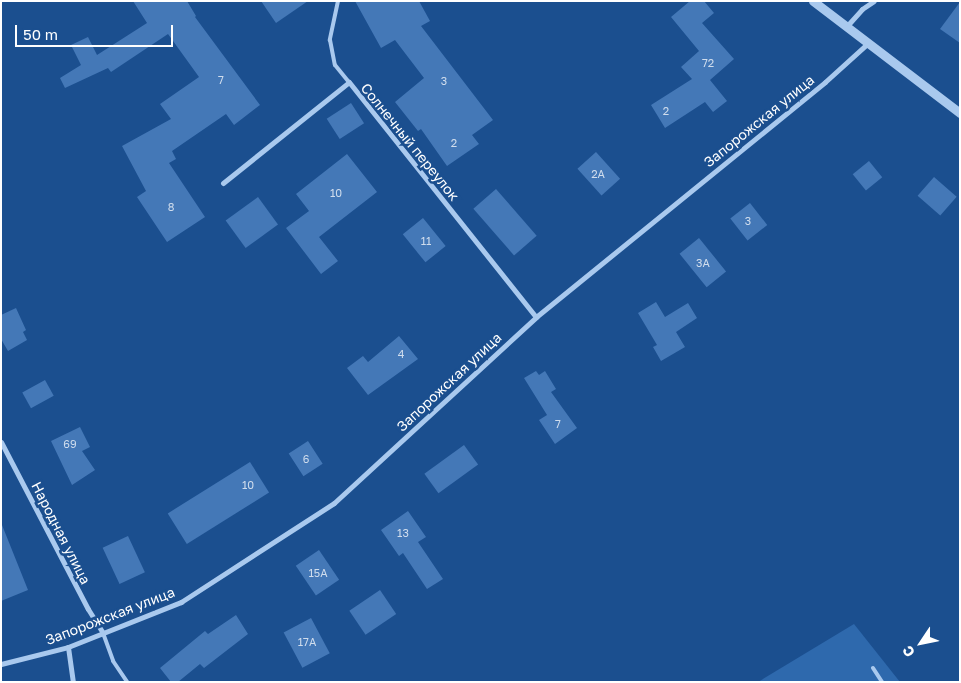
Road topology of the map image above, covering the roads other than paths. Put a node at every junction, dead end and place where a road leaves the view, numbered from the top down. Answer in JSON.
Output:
{"nodes":[{"id":1,"x":338,"y":1,"type":"edge"},
{"id":2,"x":813,"y":1,"type":"edge"},
{"id":3,"x":874,"y":1,"type":"edge"},
{"id":4,"x":846,"y":27,"type":"junction"},
{"id":5,"x":868,"y":43,"type":"junction"},
{"id":6,"x":349,"y":82,"type":"junction"},
{"id":7,"x":960,"y":113,"type":"edge"},
{"id":8,"x":223,"y":183,"type":"dead end"},
{"id":9,"x":536,"y":317,"type":"junction"},
{"id":10,"x":1,"y":442,"type":"edge"},
{"id":11,"x":103,"y":633,"type":"junction"},
{"id":12,"x":68,"y":647,"type":"junction"},
{"id":13,"x":1,"y":664,"type":"edge"},
{"id":14,"x":872,"y":668,"type":"dead end"},
{"id":15,"x":73,"y":682,"type":"edge"},
{"id":16,"x":126,"y":682,"type":"edge"},
{"id":17,"x":882,"y":682,"type":"edge"}],
"edges":[{"from":1,"to":6,"type":"lane"},
{"from":2,"to":4,"type":"street"},
{"from":3,"to":4,"type":"street"},
{"from":4,"to":5,"type":"street"},
{"from":5,"to":7,"type":"street"},
{"from":5,"to":9,"type":"street","name":"Запорожская улица"},
{"from":6,"to":8,"type":"street","name":"Солнечный переулок"},
{"from":6,"to":9,"type":"street","name":"Солнечный переулок"},
{"from":9,"to":11,"type":"street","name":"Запорожская улица"},
{"from":10,"to":11,"type":"street","name":"Народная улица"},
{"from":11,"to":12,"type":"street","name":"Запорожская улица"},
{"from":11,"to":16,"type":"lane"},
{"from":12,"to":13,"type":"street","name":"Запорожская улица"},
{"from":12,"to":15,"type":"street"},
{"from":14,"to":17,"type":"lane"}]}
